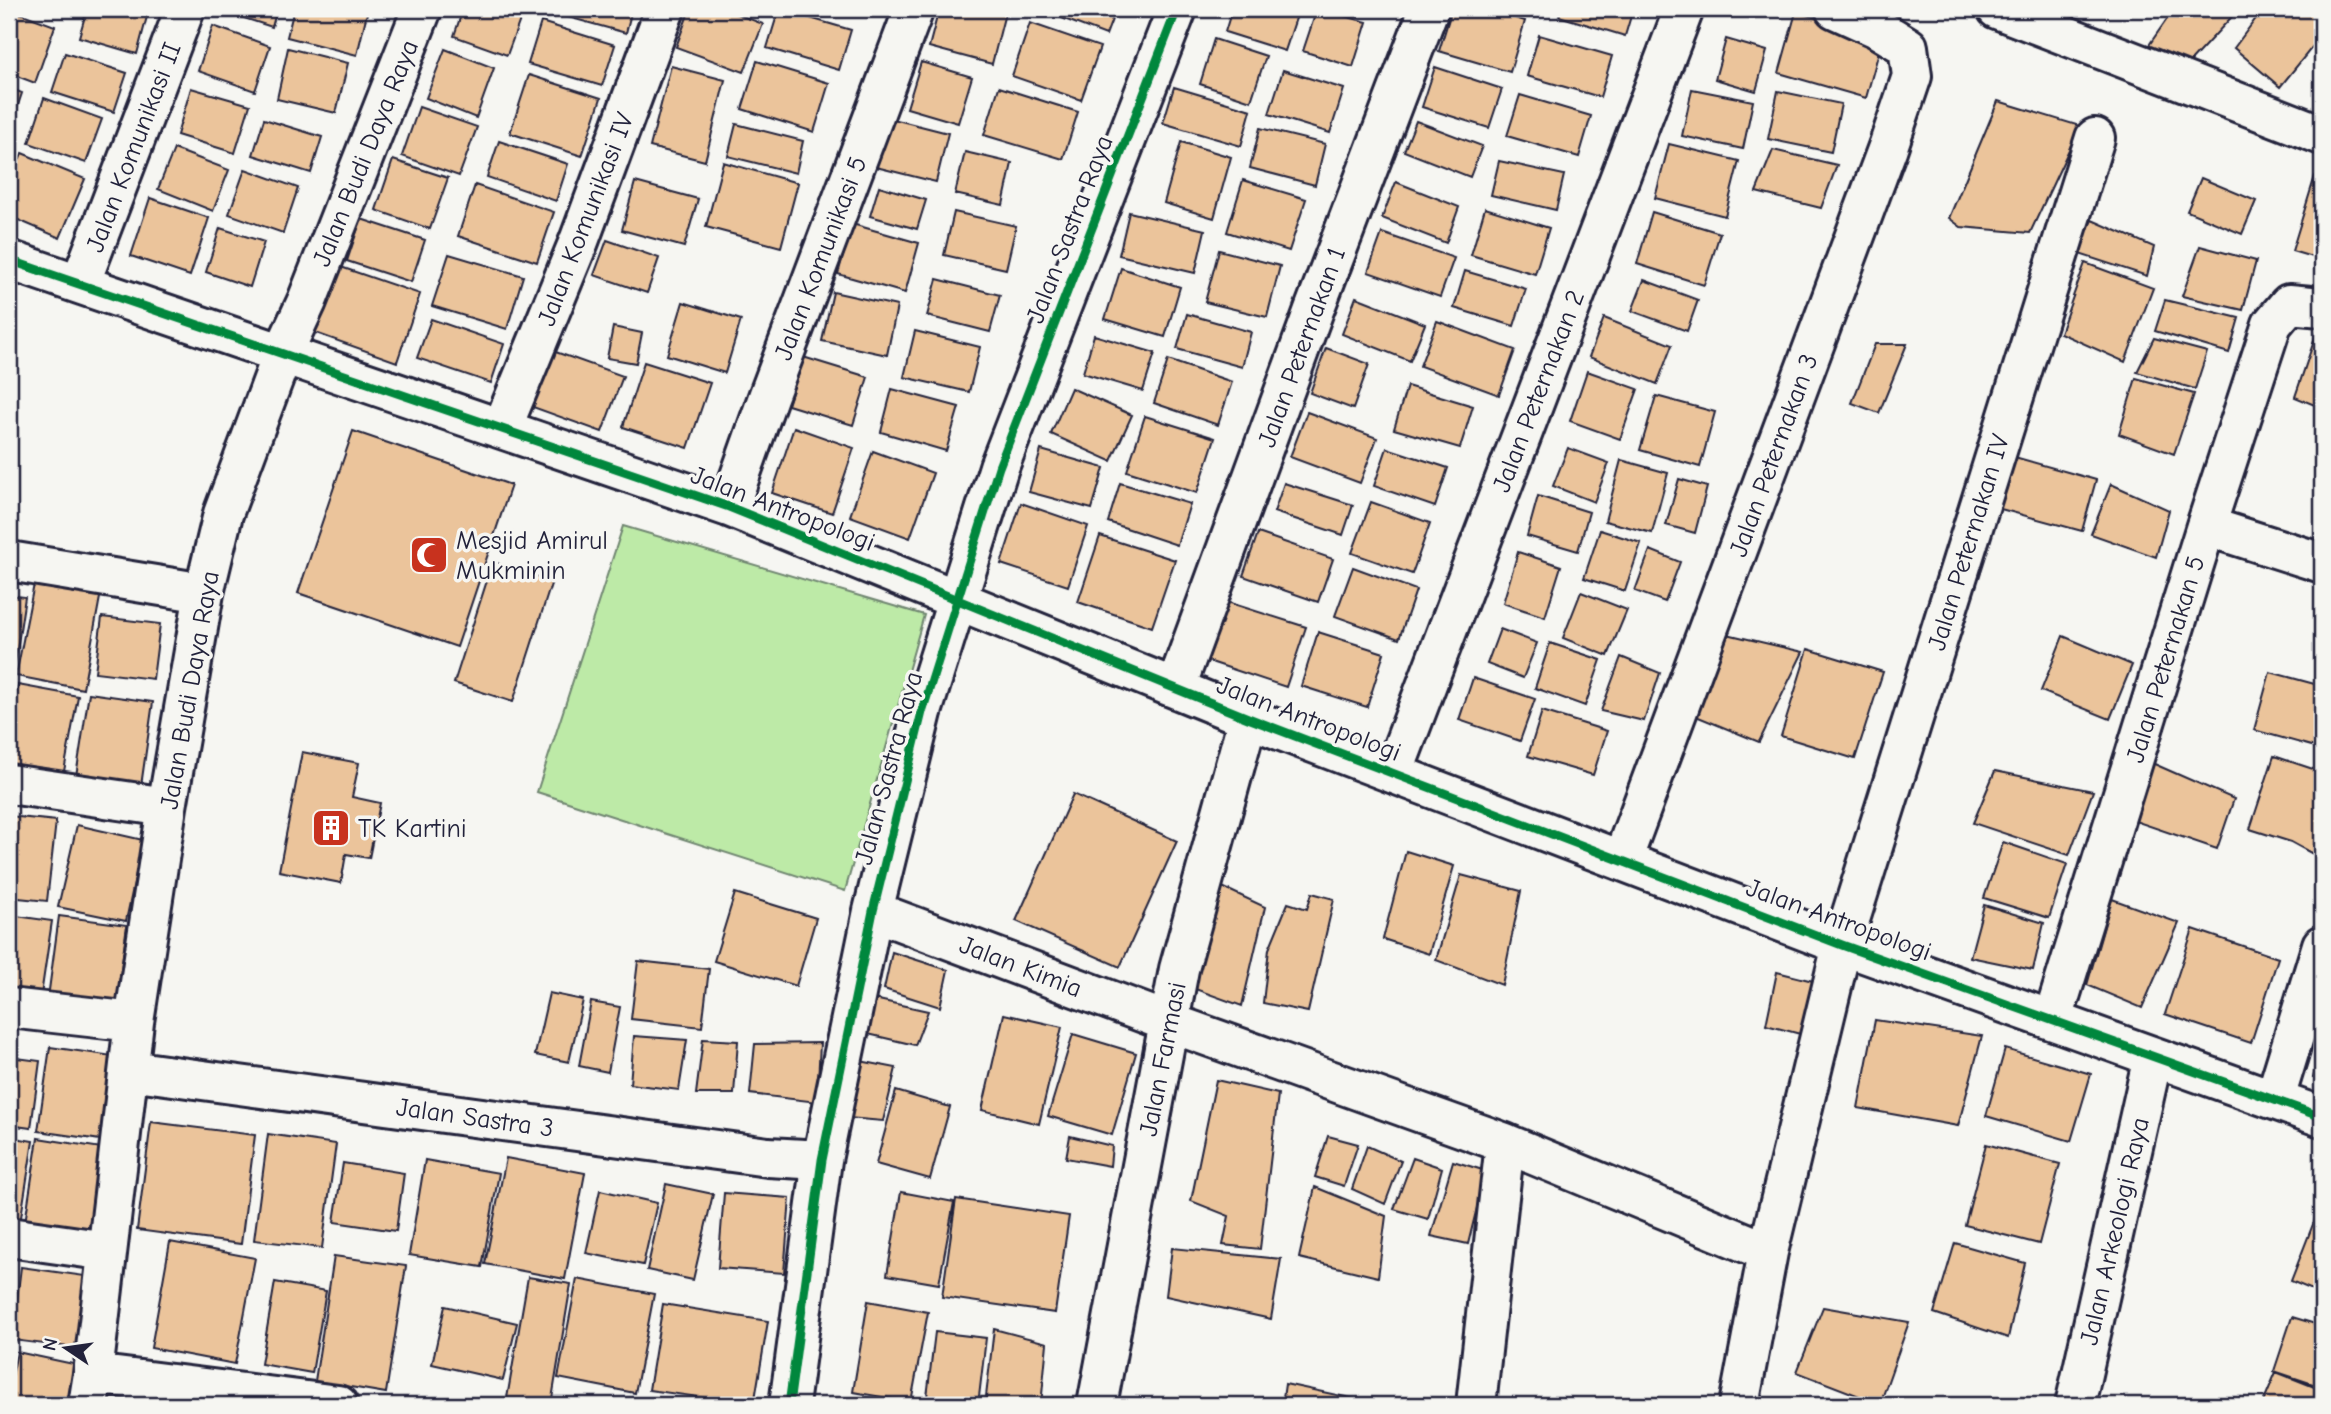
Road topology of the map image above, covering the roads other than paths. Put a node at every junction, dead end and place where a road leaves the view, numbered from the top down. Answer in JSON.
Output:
{"nodes":[{"id":1,"x":185,"y":9,"type":"edge"},
{"id":2,"x":422,"y":9,"type":"edge"},
{"id":3,"x":665,"y":9,"type":"edge"},
{"id":4,"x":914,"y":9,"type":"edge"},
{"id":5,"x":1177,"y":9,"type":"edge"},
{"id":6,"x":1429,"y":9,"type":"edge"},
{"id":7,"x":1684,"y":9,"type":"edge"},
{"id":8,"x":1835,"y":9,"type":"edge"},
{"id":9,"x":1997,"y":9,"type":"edge"},
{"id":10,"x":2322,"y":135,"type":"edge"},
{"id":11,"x":2095,"y":138,"type":"dead end"},
{"id":12,"x":9,"y":260,"type":"edge"},
{"id":13,"x":80,"y":284,"type":"junction"},
{"id":14,"x":2305,"y":306,"type":"edge"},
{"id":15,"x":283,"y":353,"type":"junction"},
{"id":16,"x":502,"y":428,"type":"junction"},
{"id":17,"x":729,"y":507,"type":"junction"},
{"id":18,"x":2206,"y":526,"type":"junction"},
{"id":19,"x":9,"y":561,"type":"edge"},
{"id":20,"x":2322,"y":562,"type":"edge"},
{"id":21,"x":204,"y":593,"type":"junction"},
{"id":22,"x":959,"y":599,"type":"junction"},
{"id":23,"x":1176,"y":687,"type":"junction"},
{"id":24,"x":1248,"y":718,"type":"junction"},
{"id":25,"x":1393,"y":773,"type":"junction"},
{"id":26,"x":9,"y":784,"type":"edge"},
{"id":27,"x":167,"y":807,"type":"junction"},
{"id":28,"x":1622,"y":860,"type":"junction"},
{"id":29,"x":873,"y":911,"type":"junction"},
{"id":30,"x":1842,"y":945,"type":"junction"},
{"id":31,"x":2322,"y":945,"type":"edge"},
{"id":32,"x":9,"y":1007,"type":"edge"},
{"id":33,"x":2053,"y":1019,"type":"junction"},
{"id":34,"x":134,"y":1022,"type":"junction"},
{"id":35,"x":1168,"y":1022,"type":"junction"},
{"id":36,"x":2153,"y":1058,"type":"junction"},
{"id":37,"x":129,"y":1070,"type":"junction"},
{"id":38,"x":2275,"y":1098,"type":"junction"},
{"id":39,"x":2322,"y":1117,"type":"edge"},
{"id":40,"x":1505,"y":1143,"type":"junction"},
{"id":41,"x":822,"y":1160,"type":"junction"},
{"id":42,"x":9,"y":1237,"type":"edge"},
{"id":43,"x":107,"y":1251,"type":"junction"},
{"id":44,"x":1768,"y":1252,"type":"junction"},
{"id":45,"x":91,"y":1390,"type":"edge"},
{"id":46,"x":338,"y":1405,"type":"edge"},
{"id":47,"x":789,"y":1405,"type":"edge"},
{"id":48,"x":1097,"y":1405,"type":"edge"},
{"id":49,"x":1476,"y":1405,"type":"edge"},
{"id":50,"x":1739,"y":1405,"type":"edge"},
{"id":51,"x":2075,"y":1405,"type":"edge"}],
"edges":[{"from":1,"to":13,"type":"street","name":"Jalan Komunikasi II"},
{"from":2,"to":15,"type":"street","name":"Jalan Budi Daya Raya"},
{"from":3,"to":16,"type":"street","name":"Jalan Komunikasi IV"},
{"from":4,"to":17,"type":"street","name":"Jalan Komunikasi 5"},
{"from":5,"to":22,"type":"street","name":"Jalan Sastra Raya"},
{"from":6,"to":23,"type":"street","name":"Jalan Peternakan 1"},
{"from":7,"to":25,"type":"street","name":"Jalan Peternakan 2"},
{"from":8,"to":28,"type":"street","name":"Jalan Peternakan 3"},
{"from":9,"to":10,"type":"street"},
{"from":11,"to":30,"type":"street","name":"Jalan Peternakan IV"},
{"from":12,"to":13,"type":"street","name":"Jalan Antropologi"},
{"from":13,"to":15,"type":"street","name":"Jalan Antropologi"},
{"from":14,"to":18,"type":"street","name":"Jalan Peternakan 5"},
{"from":15,"to":16,"type":"street","name":"Jalan Antropologi"},
{"from":15,"to":21,"type":"street","name":"Jalan Budi Daya Raya"},
{"from":16,"to":17,"type":"street","name":"Jalan Antropologi"},
{"from":17,"to":22,"type":"street","name":"Jalan Antropologi"},
{"from":18,"to":20,"type":"street"},
{"from":18,"to":33,"type":"street","name":"Jalan Peternakan 5"},
{"from":19,"to":21,"type":"street"},
{"from":21,"to":27,"type":"street","name":"Jalan Budi Daya Raya"},
{"from":22,"to":23,"type":"street","name":"Jalan Antropologi"},
{"from":22,"to":29,"type":"street","name":"Jalan Sastra Raya"},
{"from":23,"to":24,"type":"street","name":"Jalan Antropologi"},
{"from":24,"to":25,"type":"street","name":"Jalan Antropologi"},
{"from":24,"to":35,"type":"street","name":"Jalan Farmasi"},
{"from":25,"to":28,"type":"street","name":"Jalan Antropologi"},
{"from":26,"to":27,"type":"street"},
{"from":27,"to":34,"type":"street","name":"Jalan Budi Daya Raya"},
{"from":28,"to":30,"type":"street","name":"Jalan Antropologi"},
{"from":29,"to":35,"type":"street","name":"Jalan Kimia"},
{"from":29,"to":41,"type":"street","name":"Jalan Sastra Raya"},
{"from":30,"to":33,"type":"street","name":"Jalan Antropologi"},
{"from":30,"to":44,"type":"street","name":"Jalan Peternakan IV"},
{"from":31,"to":38,"type":"street"},
{"from":32,"to":34,"type":"street"},
{"from":33,"to":36,"type":"street","name":"Jalan Antropologi"},
{"from":34,"to":37,"type":"street","name":"Jalan Budi Daya Raya"},
{"from":35,"to":40,"type":"street","name":"Jalan Kimia"},
{"from":35,"to":48,"type":"street","name":"Jalan Farmasi"},
{"from":36,"to":38,"type":"street","name":"Jalan Antropologi"},
{"from":36,"to":51,"type":"street","name":"Jalan Arkeologi Raya"},
{"from":37,"to":41,"type":"street","name":"Jalan Sastra 3"},
{"from":37,"to":43,"type":"street","name":"Jalan Budi Daya Raya"},
{"from":38,"to":39,"type":"street","name":"Jalan Antropologi"},
{"from":40,"to":44,"type":"street","name":"Jalan Kimia"},
{"from":40,"to":49,"type":"street"},
{"from":41,"to":47,"type":"street","name":"Jalan Sastra Raya"},
{"from":42,"to":43,"type":"street"},
{"from":43,"to":45,"type":"street","name":"Jalan Budi Daya Raya"},
{"from":44,"to":50,"type":"street","name":"Jalan Peternakan IV"},
{"from":45,"to":46,"type":"street"}]}
